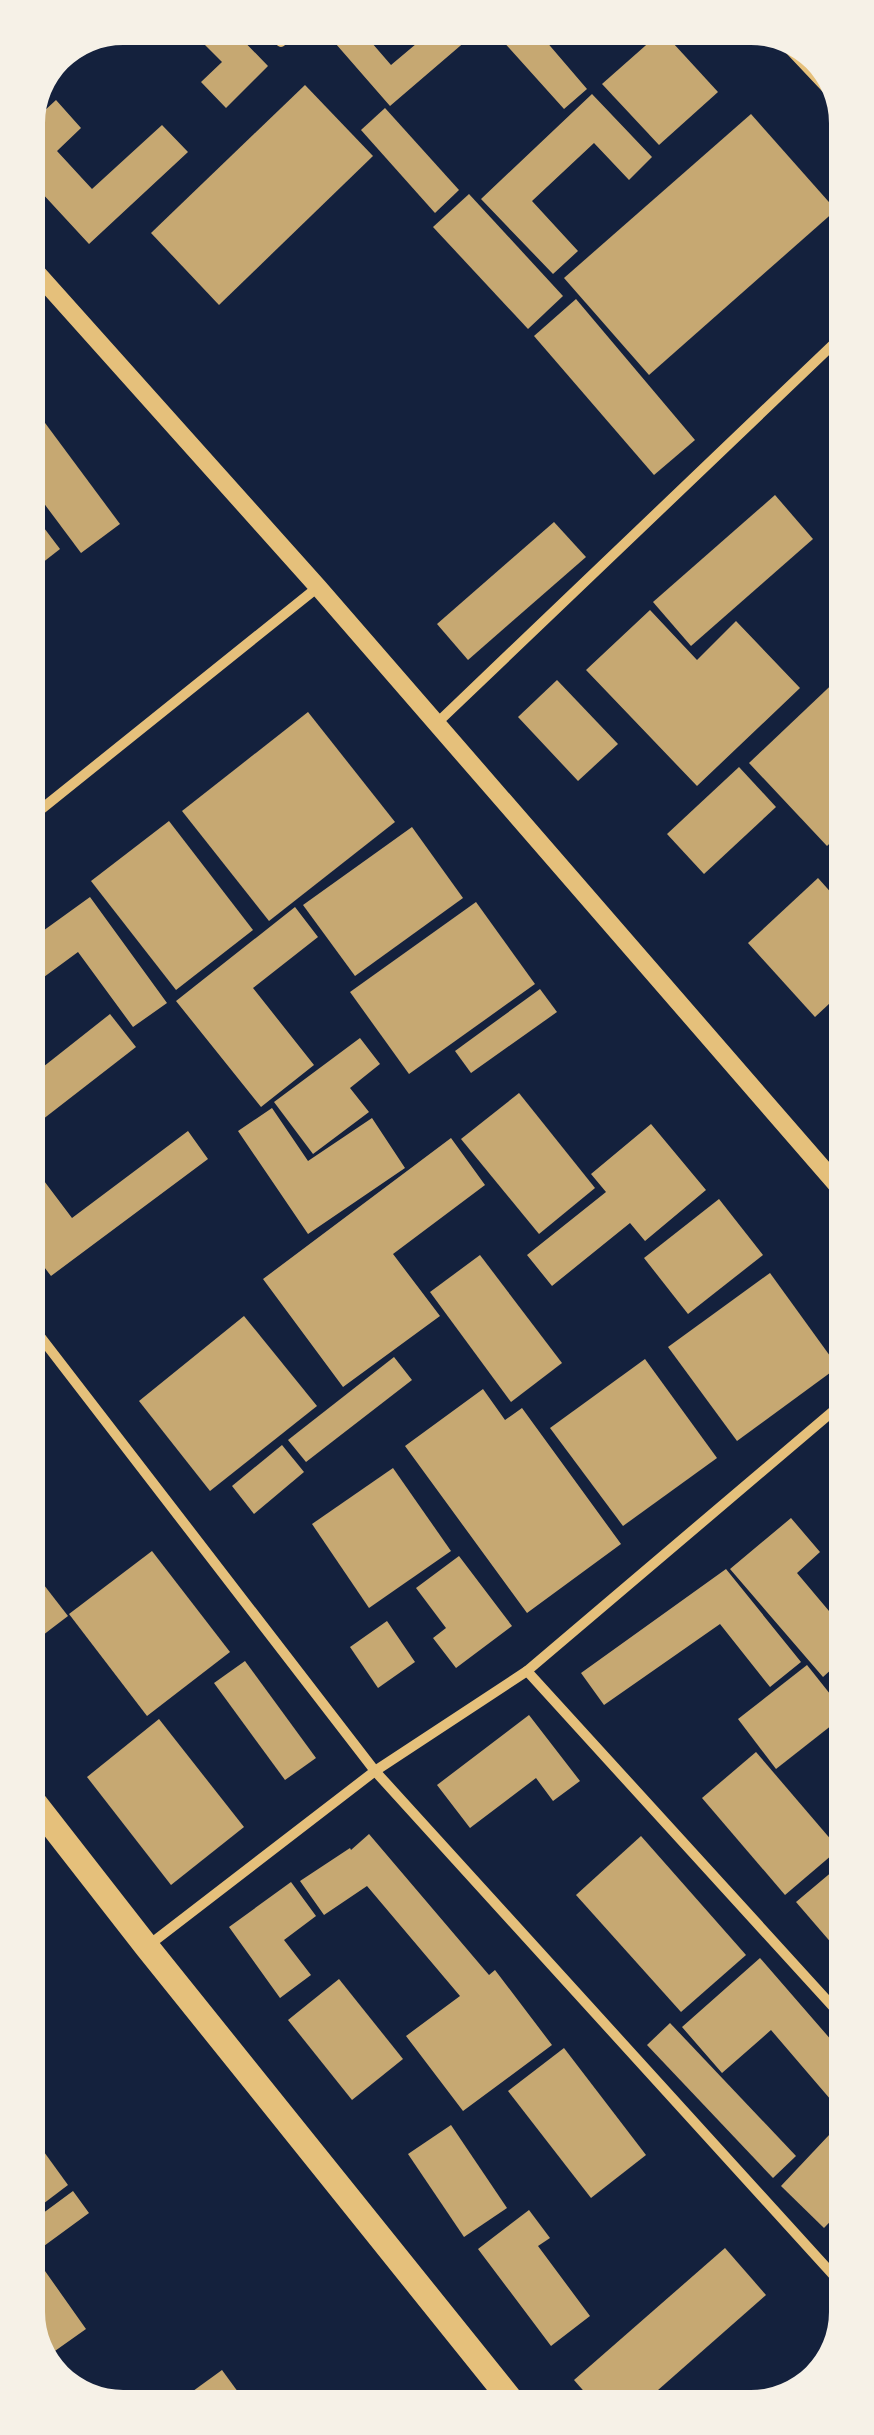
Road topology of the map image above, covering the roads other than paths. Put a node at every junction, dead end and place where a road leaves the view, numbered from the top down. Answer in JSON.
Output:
{"nodes":[{"id":1,"x":45,"y":282,"type":"edge"},
{"id":2,"x":829,"y":348,"type":"edge"},
{"id":3,"x":318,"y":587,"type":"junction"},
{"id":4,"x":435,"y":724,"type":"junction"},
{"id":5,"x":45,"y":807,"type":"edge"},
{"id":6,"x":829,"y":1176,"type":"edge"},
{"id":7,"x":45,"y":1342,"type":"edge"},
{"id":8,"x":829,"y":1415,"type":"edge"},
{"id":9,"x":527,"y":1670,"type":"junction"},
{"id":10,"x":375,"y":1771,"type":"junction"},
{"id":11,"x":45,"y":1815,"type":"edge"},
{"id":12,"x":147,"y":1947,"type":"junction"},
{"id":13,"x":829,"y":2002,"type":"edge"},
{"id":14,"x":829,"y":2269,"type":"edge"},
{"id":15,"x":503,"y":2390,"type":"edge"}],
"edges":[{"from":1,"to":3,"type":"street"},
{"from":2,"to":4,"type":"street"},
{"from":3,"to":4,"type":"street"},
{"from":3,"to":5,"type":"street"},
{"from":4,"to":6,"type":"street"},
{"from":7,"to":10,"type":"street"},
{"from":8,"to":9,"type":"street"},
{"from":9,"to":10,"type":"street"},
{"from":9,"to":13,"type":"street"},
{"from":10,"to":12,"type":"street"},
{"from":10,"to":14,"type":"street"},
{"from":11,"to":12,"type":"main road"},
{"from":12,"to":15,"type":"main road"}]}
